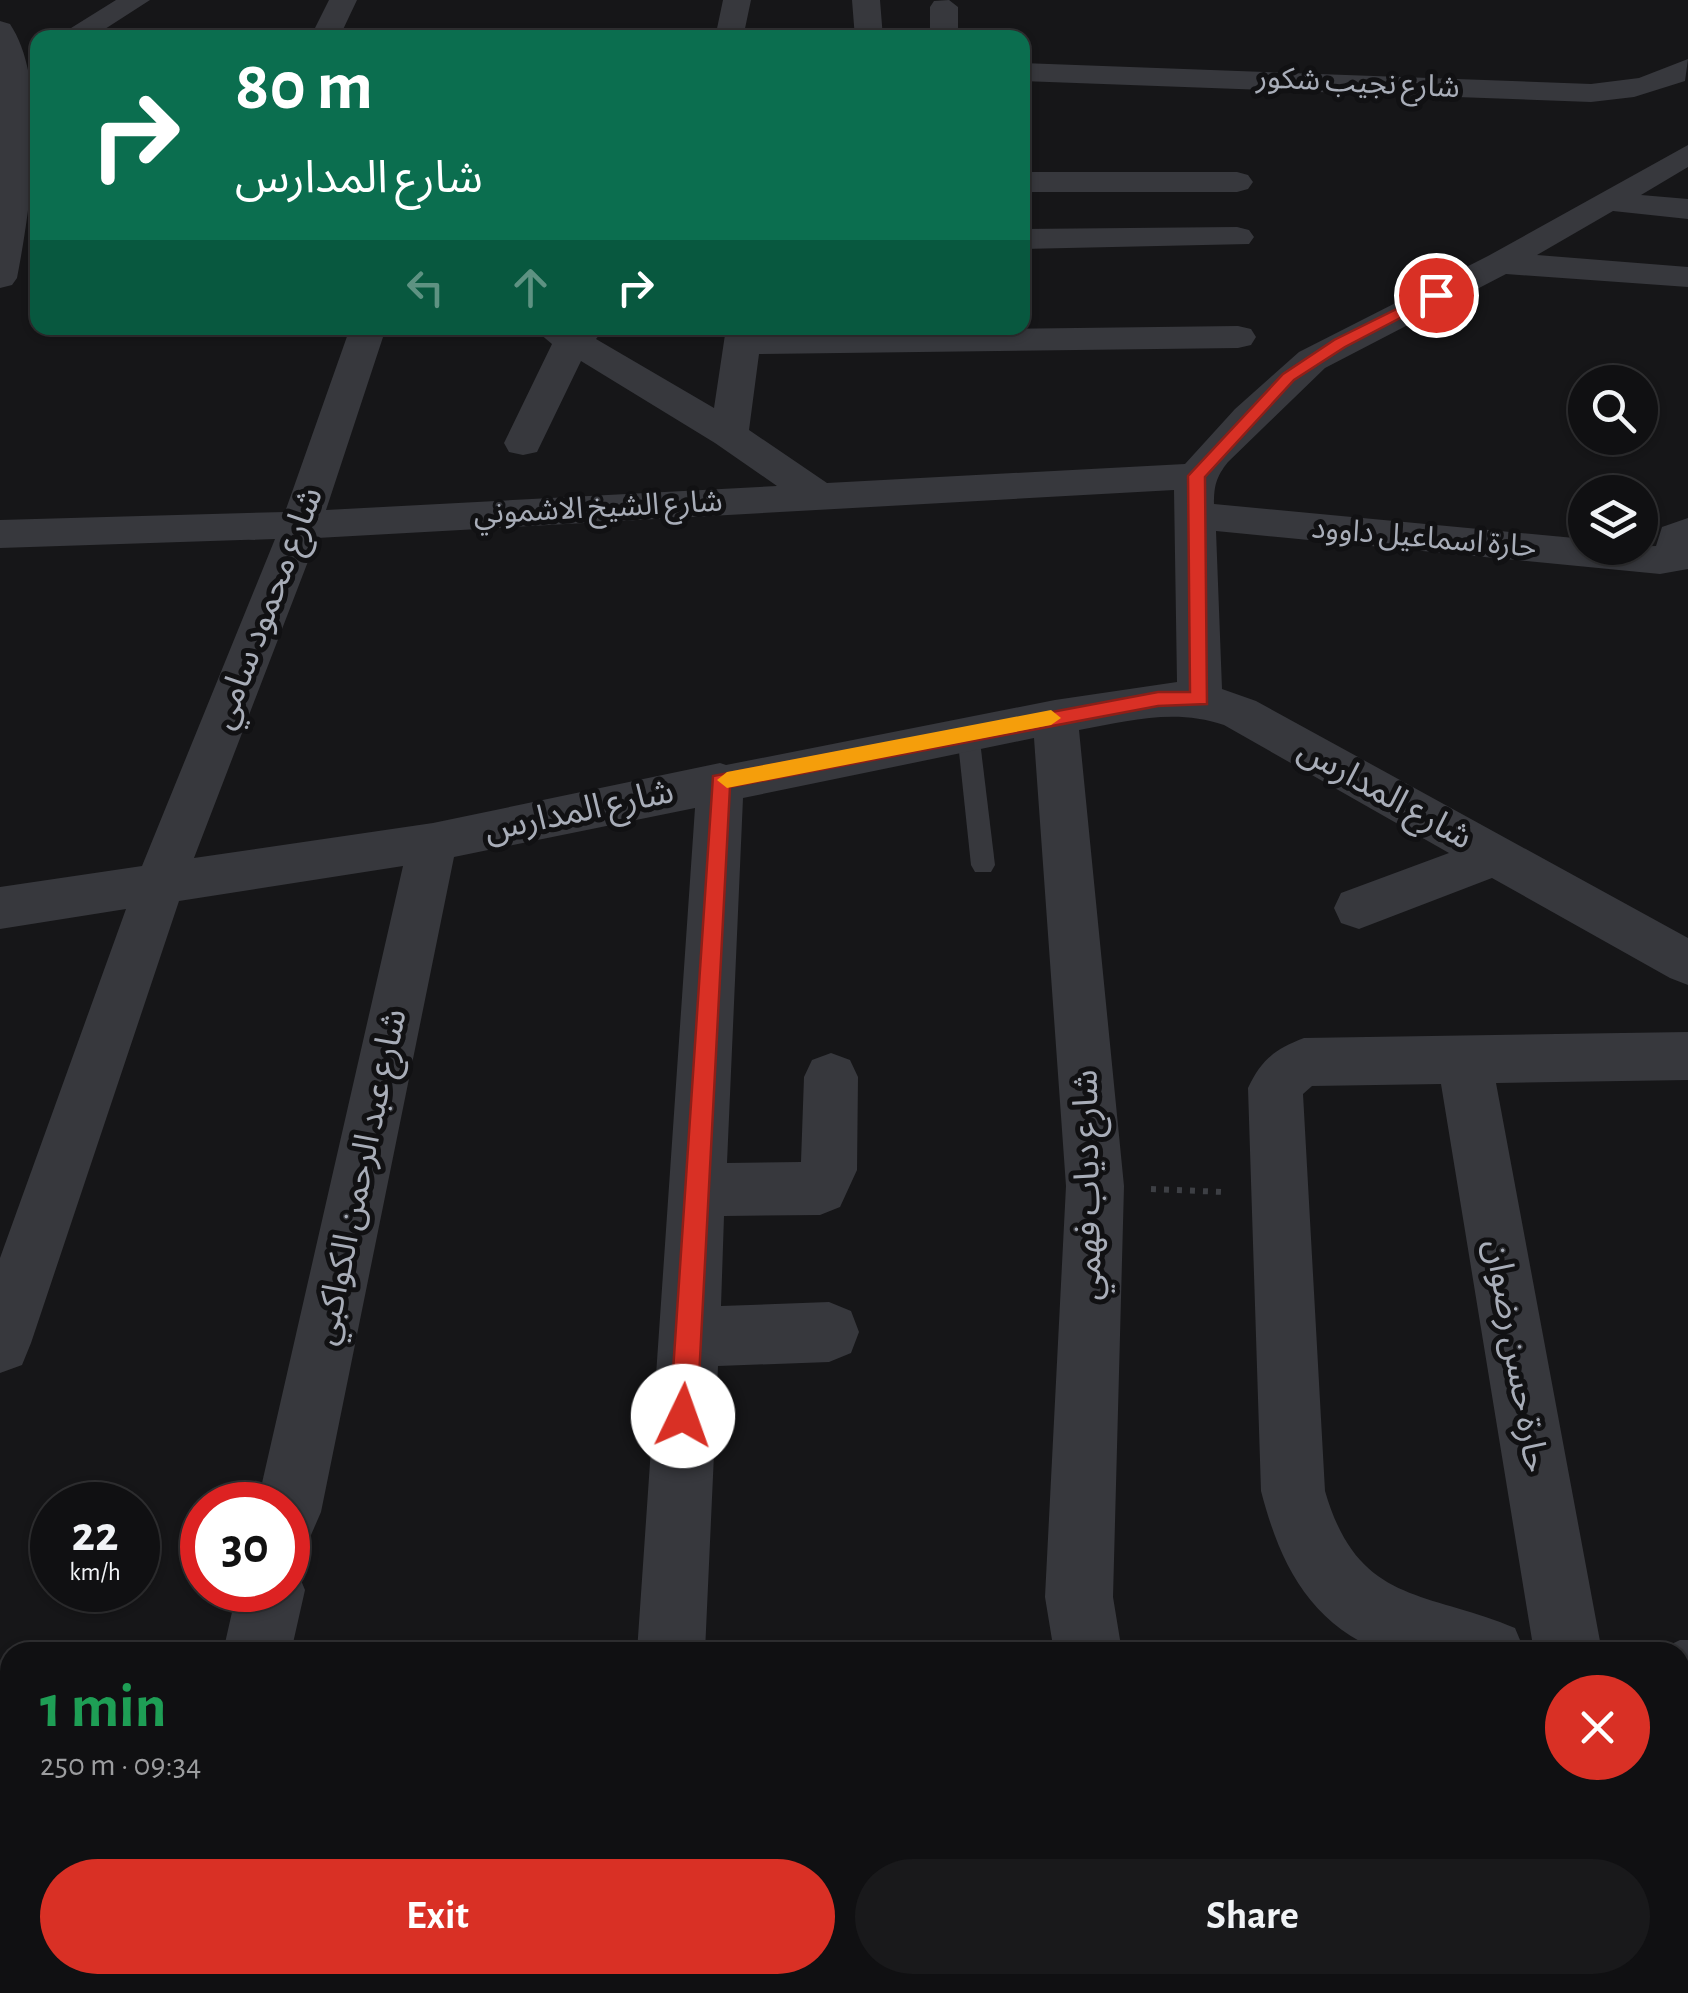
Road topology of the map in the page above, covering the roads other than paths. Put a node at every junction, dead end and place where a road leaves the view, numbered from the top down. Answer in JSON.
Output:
{"nodes":[{"id":1,"x":136,"y":0,"type":"edge"},
{"id":2,"x":343,"y":0,"type":"edge"},
{"id":3,"x":738,"y":0,"type":"edge"},
{"id":4,"x":866,"y":0,"type":"edge"},
{"id":5,"x":944,"y":7,"type":"dead end"},
{"id":6,"x":0,"y":30,"type":"edge"},
{"id":7,"x":83,"y":30,"type":"edge"},
{"id":8,"x":328,"y":30,"type":"edge"},
{"id":9,"x":732,"y":30,"type":"edge"},
{"id":10,"x":868,"y":30,"type":"edge"},
{"id":11,"x":944,"y":30,"type":"edge"},
{"id":12,"x":22,"y":62,"type":"edge"},
{"id":13,"x":1688,"y":68,"type":"edge"},
{"id":14,"x":1030,"y":72,"type":"edge"},
{"id":15,"x":1688,"y":154,"type":"edge"},
{"id":16,"x":1672,"y":175,"type":"edge"},
{"id":17,"x":1030,"y":182,"type":"edge"},
{"id":18,"x":1237,"y":182,"type":"dead end"},
{"id":19,"x":1608,"y":201,"type":"junction"},
{"id":20,"x":1688,"y":209,"type":"edge"},
{"id":21,"x":24,"y":229,"type":"edge"},
{"id":22,"x":1237,"y":237,"type":"dead end"},
{"id":23,"x":1030,"y":239,"type":"edge"},
{"id":24,"x":1500,"y":263,"type":"junction"},
{"id":25,"x":1688,"y":277,"type":"edge"},
{"id":26,"x":0,"y":278,"type":"edge"},
{"id":27,"x":366,"y":335,"type":"edge"},
{"id":28,"x":569,"y":335,"type":"edge"},
{"id":29,"x":575,"y":335,"type":"edge"},
{"id":30,"x":743,"y":335,"type":"edge"},
{"id":31,"x":1238,"y":338,"type":"dead end"},
{"id":32,"x":729,"y":434,"type":"junction"},
{"id":33,"x":523,"y":443,"type":"dead end"},
{"id":34,"x":817,"y":495,"type":"junction"},
{"id":35,"x":1195,"y":496,"type":"junction"},
{"id":36,"x":301,"y":525,"type":"junction"},
{"id":37,"x":1688,"y":532,"type":"edge"},
{"id":38,"x":0,"y":534,"type":"edge"},
{"id":39,"x":1200,"y":699,"type":"junction"},
{"id":40,"x":1054,"y":717,"type":"junction"},
{"id":41,"x":968,"y":734,"type":"junction"},
{"id":42,"x":720,"y":781,"type":"junction"},
{"id":43,"x":433,"y":842,"type":"junction"},
{"id":44,"x":1495,"y":856,"type":"junction"},
{"id":45,"x":984,"y":865,"type":"dead end"},
{"id":46,"x":159,"y":886,"type":"junction"},
{"id":47,"x":0,"y":908,"type":"edge"},
{"id":48,"x":1359,"y":908,"type":"dead end"},
{"id":49,"x":1688,"y":963,"type":"edge"},
{"id":50,"x":1464,"y":1059,"type":"junction"},
{"id":51,"x":1685,"y":1065,"type":"edge"},
{"id":52,"x":831,"y":1077,"type":"dead end"},
{"id":53,"x":697,"y":1190,"type":"junction"},
{"id":54,"x":829,"y":1332,"type":"dead end"},
{"id":55,"x":688,"y":1337,"type":"junction"},
{"id":56,"x":0,"y":1344,"type":"edge"},
{"id":57,"x":294,"y":1482,"type":"edge"},
{"id":58,"x":265,"y":1612,"type":"edge"},
{"id":59,"x":259,"y":1642,"type":"edge"},
{"id":60,"x":671,"y":1642,"type":"edge"},
{"id":61,"x":1086,"y":1642,"type":"edge"},
{"id":62,"x":1418,"y":1642,"type":"edge"},
{"id":63,"x":1566,"y":1642,"type":"edge"}],
"edges":[{"from":1,"to":7,"type":"street"},
{"from":2,"to":8,"type":"street"},
{"from":3,"to":9,"type":"street"},
{"from":4,"to":10,"type":"street"},
{"from":5,"to":11,"type":"street"},
{"from":6,"to":12,"type":"street"},
{"from":12,"to":21,"type":"street"},
{"from":13,"to":14,"type":"street","name":"شارع نجيب شكور"},
{"from":15,"to":16,"type":"street"},
{"from":16,"to":19,"type":"street"},
{"from":17,"to":18,"type":"street"},
{"from":19,"to":20,"type":"street"},
{"from":19,"to":24,"type":"street"},
{"from":21,"to":26,"type":"street"},
{"from":22,"to":23,"type":"street"},
{"from":24,"to":25,"type":"street"},
{"from":24,"to":35,"type":"street"},
{"from":27,"to":36,"type":"street","name":"شارع محمود سامي"},
{"from":28,"to":33,"type":"street"},
{"from":29,"to":32,"type":"street"},
{"from":30,"to":31,"type":"street"},
{"from":30,"to":32,"type":"street"},
{"from":32,"to":34,"type":"street"},
{"from":34,"to":35,"type":"street","name":"شارع الشيخ الاشموني"},
{"from":34,"to":36,"type":"street","name":"شارع الشيخ الاشموني"},
{"from":35,"to":37,"type":"street","name":"حارة اسماعيل داوود"},
{"from":35,"to":39,"type":"street"},
{"from":36,"to":38,"type":"street","name":"شارع الشيخ الاشموني"},
{"from":36,"to":46,"type":"street","name":"شارع محمود سامي"},
{"from":39,"to":40,"type":"street","name":"شارع المدارس"},
{"from":39,"to":44,"type":"street","name":"شارع المدارس"},
{"from":40,"to":41,"type":"street","name":"شارع المدارس"},
{"from":40,"to":61,"type":"street","name":"شارع دياب فهمي"},
{"from":41,"to":42,"type":"street","name":"شارع المدارس"},
{"from":41,"to":45,"type":"lane"},
{"from":42,"to":43,"type":"street","name":"شارع المدارس"},
{"from":42,"to":53,"type":"street"},
{"from":43,"to":46,"type":"street","name":"شارع المدارس"},
{"from":43,"to":57,"type":"street","name":"شارع عبد الرحمن الكواكبي"},
{"from":44,"to":48,"type":"street"},
{"from":44,"to":49,"type":"street","name":"شارع المدارس"},
{"from":46,"to":47,"type":"street","name":"شارع المدارس"},
{"from":46,"to":56,"type":"street","name":"شارع محمود سامي"},
{"from":50,"to":51,"type":"street"},
{"from":50,"to":62,"type":"street"},
{"from":50,"to":63,"type":"street","name":"حارة حسن رضوان"},
{"from":52,"to":53,"type":"street"},
{"from":53,"to":55,"type":"street"},
{"from":54,"to":55,"type":"street"},
{"from":55,"to":60,"type":"street"},
{"from":58,"to":59,"type":"street"}]}
